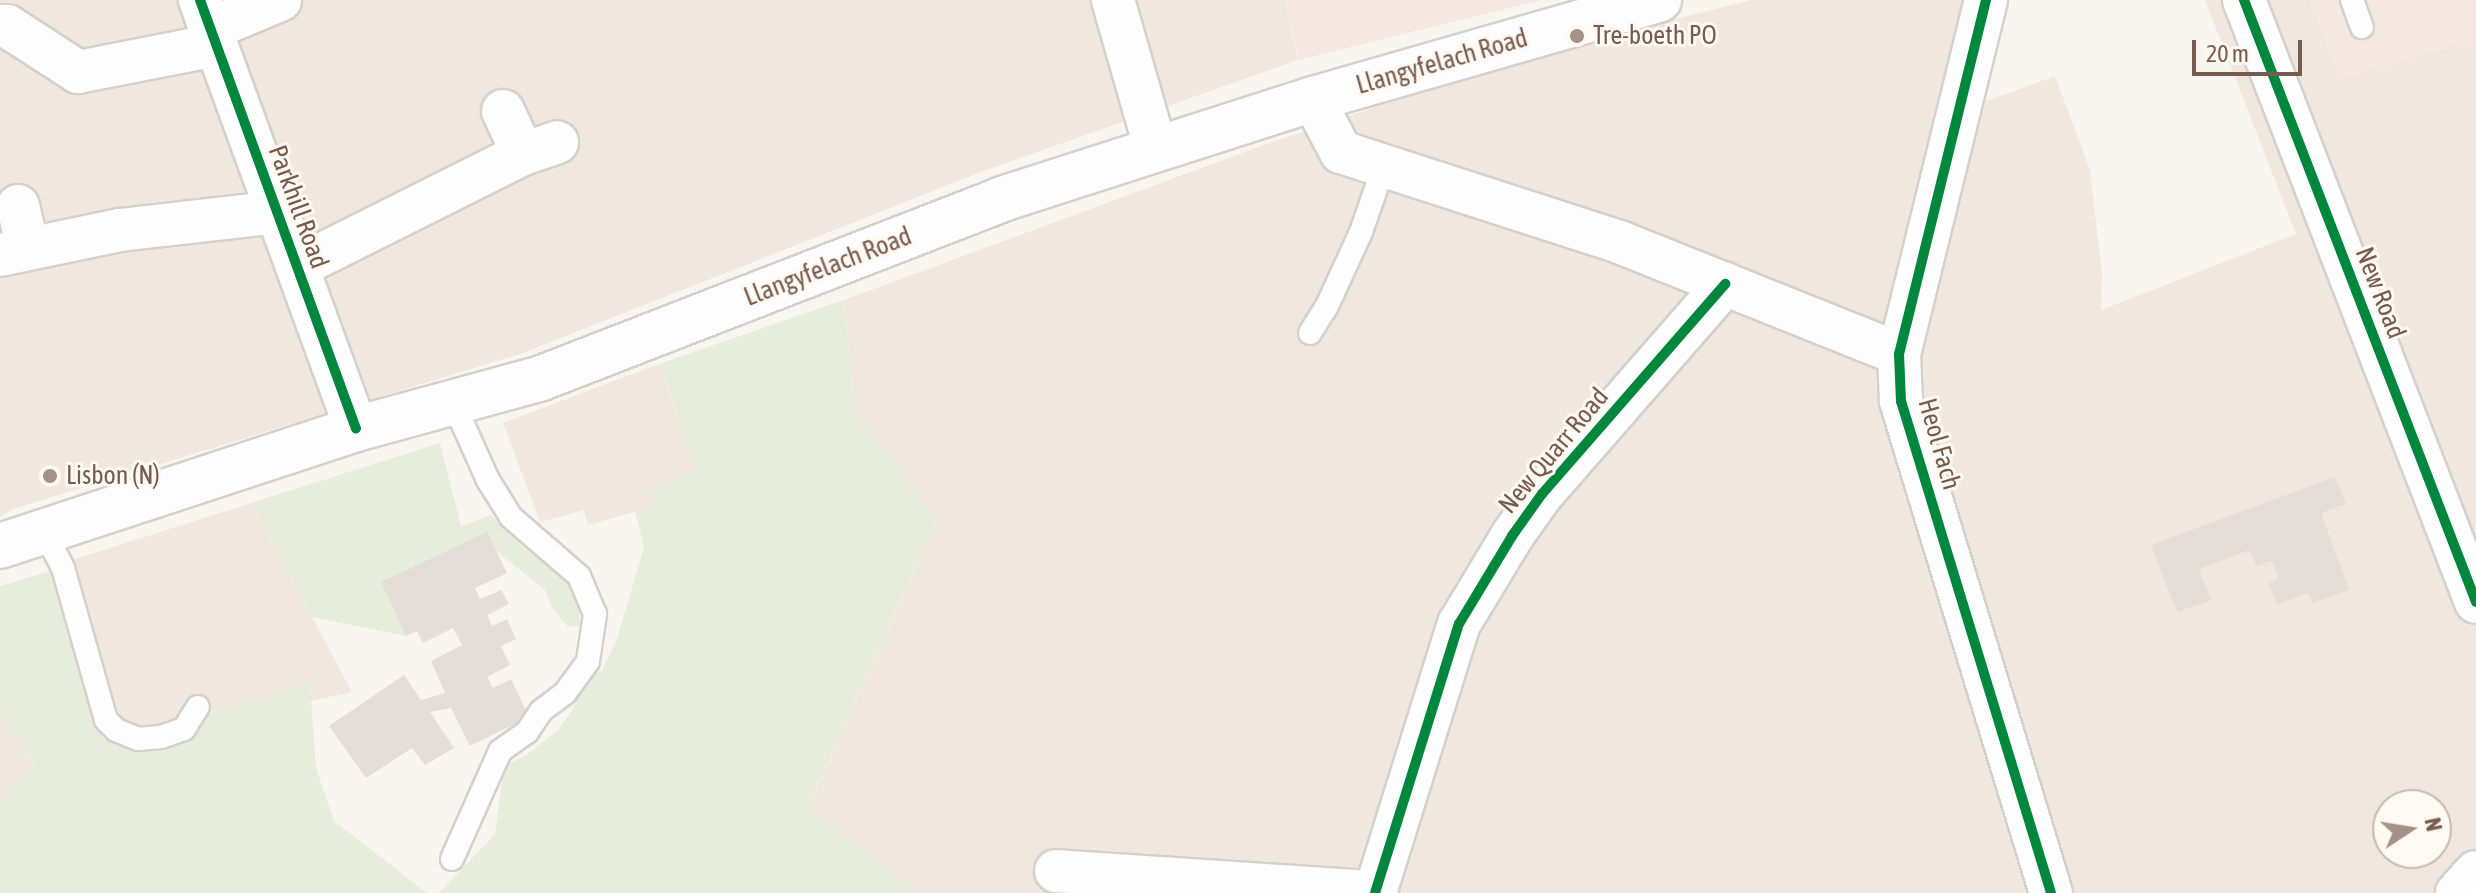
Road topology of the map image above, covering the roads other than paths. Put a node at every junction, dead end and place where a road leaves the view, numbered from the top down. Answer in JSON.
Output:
{"nodes":[{"id":1,"x":280,"y":0,"type":"edge"},
{"id":2,"x":1113,"y":0,"type":"edge"},
{"id":3,"x":1659,"y":0,"type":"edge"},
{"id":4,"x":1986,"y":0,"type":"edge"},
{"id":5,"x":2244,"y":0,"type":"edge"},
{"id":6,"x":2352,"y":0,"type":"edge"},
{"id":7,"x":1577,"y":12,"type":"edge"},
{"id":8,"x":208,"y":24,"type":"edge"},
{"id":9,"x":0,"y":26,"type":"edge"},
{"id":10,"x":2362,"y":27,"type":"dead end"},
{"id":11,"x":1313,"y":99,"type":"junction"},
{"id":12,"x":503,"y":111,"type":"dead end"},
{"id":13,"x":1156,"y":150,"type":"junction"},
{"id":14,"x":1384,"y":166,"type":"junction"},
{"id":15,"x":18,"y":206,"type":"dead end"},
{"id":16,"x":277,"y":212,"type":"junction"},
{"id":17,"x":14,"y":252,"type":"edge"},
{"id":18,"x":297,"y":267,"type":"junction"},
{"id":19,"x":1725,"y":284,"type":"junction"},
{"id":20,"x":1310,"y":333,"type":"dead end"},
{"id":21,"x":1899,"y":354,"type":"junction"},
{"id":22,"x":453,"y":402,"type":"junction"},
{"id":23,"x":356,"y":429,"type":"junction"},
{"id":24,"x":44,"y":531,"type":"junction"},
{"id":25,"x":0,"y":546,"type":"edge"},
{"id":26,"x":2476,"y":602,"type":"edge"},
{"id":27,"x":198,"y":707,"type":"dead end"},
{"id":28,"x":452,"y":859,"type":"dead end"},
{"id":29,"x":1056,"y":871,"type":"dead end"},
{"id":30,"x":2476,"y":872,"type":"edge"},
{"id":31,"x":1375,"y":892,"type":"edge"},
{"id":32,"x":2051,"y":893,"type":"edge"},
{"id":33,"x":2457,"y":893,"type":"edge"}],
"edges":[{"from":1,"to":8,"type":"street"},
{"from":2,"to":13,"type":"street"},
{"from":3,"to":7,"type":"main road","name":"Llangyfelach Road"},
{"from":4,"to":21,"type":"street","name":"Heol Fach"},
{"from":5,"to":26,"type":"street","name":"New Road"},
{"from":6,"to":10,"type":"lane"},
{"from":7,"to":11,"type":"main road","name":"Llangyfelach Road"},
{"from":8,"to":9,"type":"street"},
{"from":8,"to":16,"type":"street","name":"Parkhill Road"},
{"from":11,"to":13,"type":"main road","name":"Llangyfelach Road"},
{"from":11,"to":14,"type":"street"},
{"from":12,"to":18,"type":"street"},
{"from":13,"to":22,"type":"main road","name":"Llangyfelach Road"},
{"from":14,"to":19,"type":"street"},
{"from":14,"to":20,"type":"lane"},
{"from":15,"to":17,"type":"street"},
{"from":16,"to":17,"type":"street"},
{"from":16,"to":18,"type":"street","name":"Parkhill Road"},
{"from":18,"to":23,"type":"street","name":"Parkhill Road"},
{"from":19,"to":21,"type":"street"},
{"from":19,"to":31,"type":"street","name":"New Quarr Road"},
{"from":21,"to":32,"type":"street","name":"Heol Fach"},
{"from":22,"to":23,"type":"main road","name":"Llangyfelach Road"},
{"from":22,"to":28,"type":"lane"},
{"from":23,"to":24,"type":"main road","name":"Llangyfelach Road"},
{"from":24,"to":25,"type":"main road","name":"Llangyfelach Road"},
{"from":24,"to":27,"type":"lane"},
{"from":29,"to":31,"type":"street"},
{"from":30,"to":33,"type":"street"}]}
